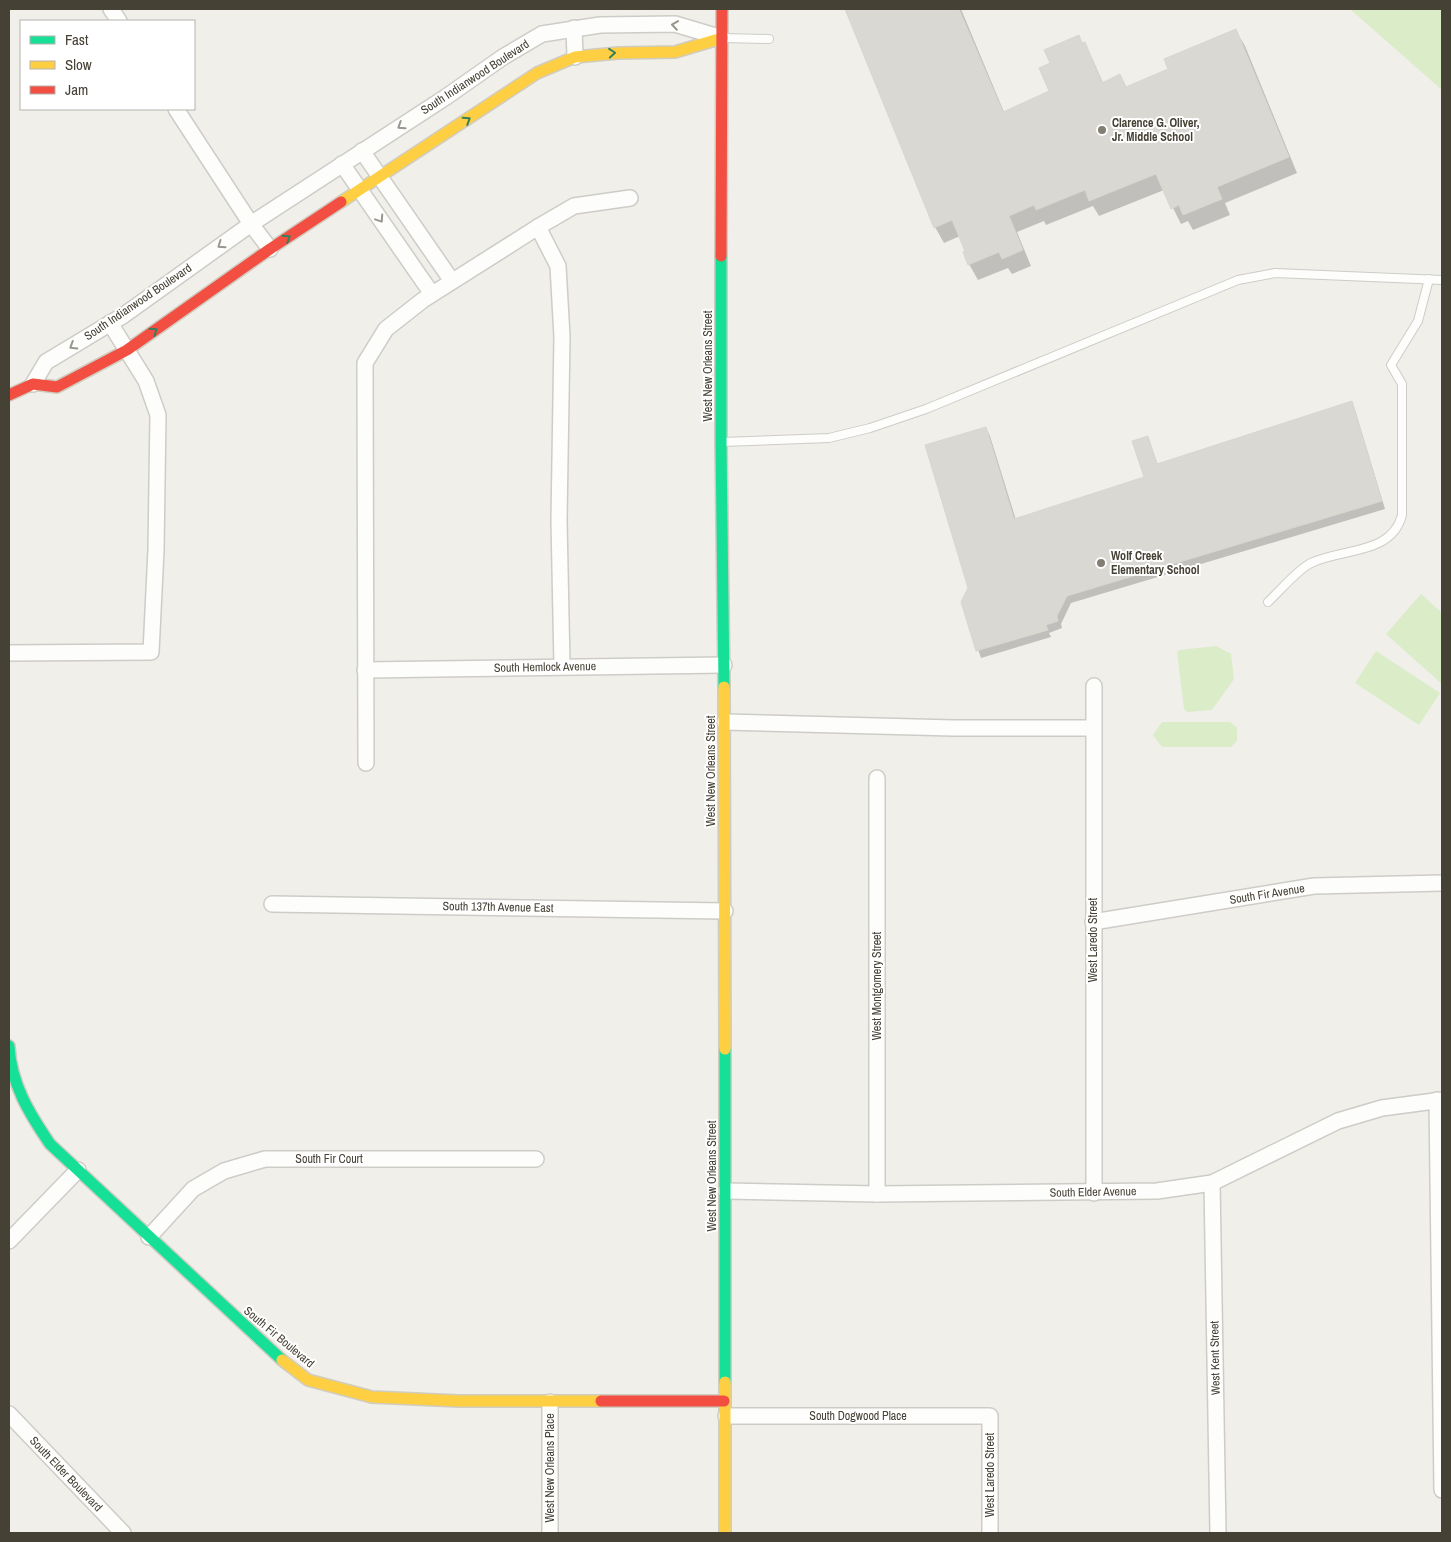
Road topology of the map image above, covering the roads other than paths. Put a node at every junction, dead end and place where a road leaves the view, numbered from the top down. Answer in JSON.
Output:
{"nodes":[{"id":1,"x":111,"y":9,"type":"edge"},
{"id":2,"x":722,"y":9,"type":"edge"},
{"id":3,"x":118,"y":20,"type":"edge"},
{"id":4,"x":574,"y":28,"type":"junction"},
{"id":5,"x":722,"y":38,"type":"junction"},
{"id":6,"x":769,"y":39,"type":"dead end"},
{"id":7,"x":575,"y":57,"type":"junction"},
{"id":8,"x":177,"y":110,"type":"edge"},
{"id":9,"x":362,"y":151,"type":"junction"},
{"id":10,"x":342,"y":164,"type":"junction"},
{"id":11,"x":380,"y":177,"type":"junction"},
{"id":12,"x":360,"y":190,"type":"junction"},
{"id":13,"x":630,"y":198,"type":"dead end"},
{"id":14,"x":250,"y":224,"type":"junction"},
{"id":15,"x":538,"y":227,"type":"junction"},
{"id":16,"x":417,"y":232,"type":"junction"},
{"id":17,"x":397,"y":245,"type":"junction"},
{"id":18,"x":270,"y":249,"type":"junction"},
{"id":19,"x":1429,"y":279,"type":"junction"},
{"id":20,"x":1442,"y":280,"type":"edge"},
{"id":21,"x":452,"y":281,"type":"junction"},
{"id":22,"x":432,"y":294,"type":"junction"},
{"id":23,"x":110,"y":323,"type":"junction"},
{"id":24,"x":127,"y":350,"type":"junction"},
{"id":25,"x":33,"y":384,"type":"junction"},
{"id":26,"x":9,"y":395,"type":"edge"},
{"id":27,"x":721,"y":442,"type":"junction"},
{"id":28,"x":1268,"y":602,"type":"dead end"},
{"id":29,"x":9,"y":653,"type":"edge"},
{"id":30,"x":724,"y":665,"type":"junction"},
{"id":31,"x":562,"y":666,"type":"junction"},
{"id":32,"x":365,"y":670,"type":"junction"},
{"id":33,"x":1094,"y":686,"type":"dead end"},
{"id":34,"x":725,"y":722,"type":"junction"},
{"id":35,"x":1093,"y":728,"type":"junction"},
{"id":36,"x":366,"y":763,"type":"dead end"},
{"id":37,"x":877,"y":778,"type":"dead end"},
{"id":38,"x":1442,"y":883,"type":"edge"},
{"id":39,"x":272,"y":904,"type":"dead end"},
{"id":40,"x":725,"y":911,"type":"junction"},
{"id":41,"x":1093,"y":922,"type":"junction"},
{"id":42,"x":9,"y":1046,"type":"edge"},
{"id":43,"x":1440,"y":1100,"type":"edge"},
{"id":44,"x":536,"y":1159,"type":"dead end"},
{"id":45,"x":78,"y":1170,"type":"junction"},
{"id":46,"x":1212,"y":1183,"type":"junction"},
{"id":47,"x":726,"y":1191,"type":"junction"},
{"id":48,"x":1094,"y":1193,"type":"junction"},
{"id":49,"x":877,"y":1194,"type":"junction"},
{"id":50,"x":149,"y":1237,"type":"junction"},
{"id":51,"x":9,"y":1242,"type":"edge"},
{"id":52,"x":724,"y":1401,"type":"junction"},
{"id":53,"x":550,"y":1402,"type":"junction"},
{"id":54,"x":9,"y":1414,"type":"edge"},
{"id":55,"x":726,"y":1416,"type":"junction"},
{"id":56,"x":990,"y":1416,"type":"joint"},
{"id":57,"x":1442,"y":1490,"type":"edge"},
{"id":58,"x":123,"y":1533,"type":"edge"},
{"id":59,"x":550,"y":1533,"type":"edge"},
{"id":60,"x":725,"y":1533,"type":"edge"},
{"id":61,"x":990,"y":1533,"type":"edge"},
{"id":62,"x":1218,"y":1533,"type":"edge"}],
"edges":[{"from":1,"to":3,"type":"street"},
{"from":2,"to":5,"type":"street","name":"West New Orleans Street"},
{"from":5,"to":4,"type":"street","name":"South Indianwood Boulevard","one_way":true},
{"from":4,"to":7,"type":"street"},
{"from":4,"to":9,"type":"street","name":"South Indianwood Boulevard","one_way":true},
{"from":5,"to":6,"type":"lane"},
{"from":7,"to":5,"type":"street","one_way":true},
{"from":5,"to":27,"type":"street","name":"West New Orleans Street"},
{"from":11,"to":7,"type":"street","one_way":true},
{"from":8,"to":14,"type":"street"},
{"from":9,"to":10,"type":"street","name":"South Indianwood Boulevard"},
{"from":9,"to":11,"type":"street"},
{"from":10,"to":12,"type":"street"},
{"from":10,"to":14,"type":"street","name":"South Indianwood Boulevard"},
{"from":11,"to":12,"type":"street"},
{"from":11,"to":16,"type":"street"},
{"from":12,"to":17,"type":"street","one_way":true},
{"from":18,"to":12,"type":"street","one_way":true},
{"from":13,"to":15,"type":"street"},
{"from":14,"to":18,"type":"street"},
{"from":14,"to":23,"type":"street","name":"South Indianwood Boulevard","one_way":true},
{"from":15,"to":21,"type":"street"},
{"from":15,"to":31,"type":"street"},
{"from":16,"to":17,"type":"street"},
{"from":16,"to":21,"type":"street"},
{"from":17,"to":22,"type":"street"},
{"from":24,"to":18,"type":"street","one_way":true},
{"from":19,"to":20,"type":"lane"},
{"from":19,"to":27,"type":"lane"},
{"from":19,"to":28,"type":"lane"},
{"from":21,"to":22,"type":"street"},
{"from":22,"to":32,"type":"street"},
{"from":23,"to":24,"type":"street"},
{"from":23,"to":25,"type":"street","name":"South Indianwood Boulevard","one_way":true},
{"from":24,"to":25,"type":"street"},
{"from":24,"to":29,"type":"street"},
{"from":25,"to":26,"type":"street"},
{"from":27,"to":30,"type":"street","name":"West New Orleans Street"},
{"from":30,"to":31,"type":"street","name":"South Hemlock Avenue"},
{"from":30,"to":34,"type":"street","name":"West New Orleans Street"},
{"from":31,"to":32,"type":"street","name":"South Hemlock Avenue"},
{"from":32,"to":36,"type":"street"},
{"from":33,"to":35,"type":"street","name":"West Laredo Street"},
{"from":34,"to":35,"type":"street"},
{"from":34,"to":40,"type":"street","name":"West New Orleans Street"},
{"from":35,"to":41,"type":"street","name":"West Laredo Street"},
{"from":37,"to":49,"type":"street","name":"West Montgomery Street"},
{"from":38,"to":41,"type":"street","name":"South Fir Avenue"},
{"from":39,"to":40,"type":"street","name":"South 137th Avenue East"},
{"from":40,"to":47,"type":"street","name":"West New Orleans Street"},
{"from":41,"to":48,"type":"street","name":"West Laredo Street"},
{"from":42,"to":45,"type":"street","name":"South Fir Boulevard"},
{"from":43,"to":46,"type":"street","name":"South Elder Avenue"},
{"from":43,"to":57,"type":"street"},
{"from":44,"to":50,"type":"street","name":"South Fir Court"},
{"from":45,"to":50,"type":"street","name":"South Fir Boulevard"},
{"from":45,"to":51,"type":"street"},
{"from":46,"to":48,"type":"street","name":"South Elder Avenue"},
{"from":46,"to":62,"type":"street","name":"West Kent Street"},
{"from":47,"to":49,"type":"street","name":"South Elder Avenue"},
{"from":47,"to":52,"type":"street","name":"West New Orleans Street"},
{"from":48,"to":49,"type":"street","name":"South Elder Avenue"},
{"from":50,"to":53,"type":"street","name":"South Fir Boulevard"},
{"from":52,"to":53,"type":"street","name":"South Fir Boulevard"},
{"from":52,"to":55,"type":"street","name":"West New Orleans Street"},
{"from":53,"to":59,"type":"street","name":"West New Orleans Place"},
{"from":54,"to":58,"type":"street","name":"South Elder Boulevard"},
{"from":55,"to":56,"type":"street","name":"South Dogwood Place"},
{"from":55,"to":60,"type":"street","name":"West New Orleans Street"},
{"from":56,"to":61,"type":"street","name":"West Laredo Street"}]}
